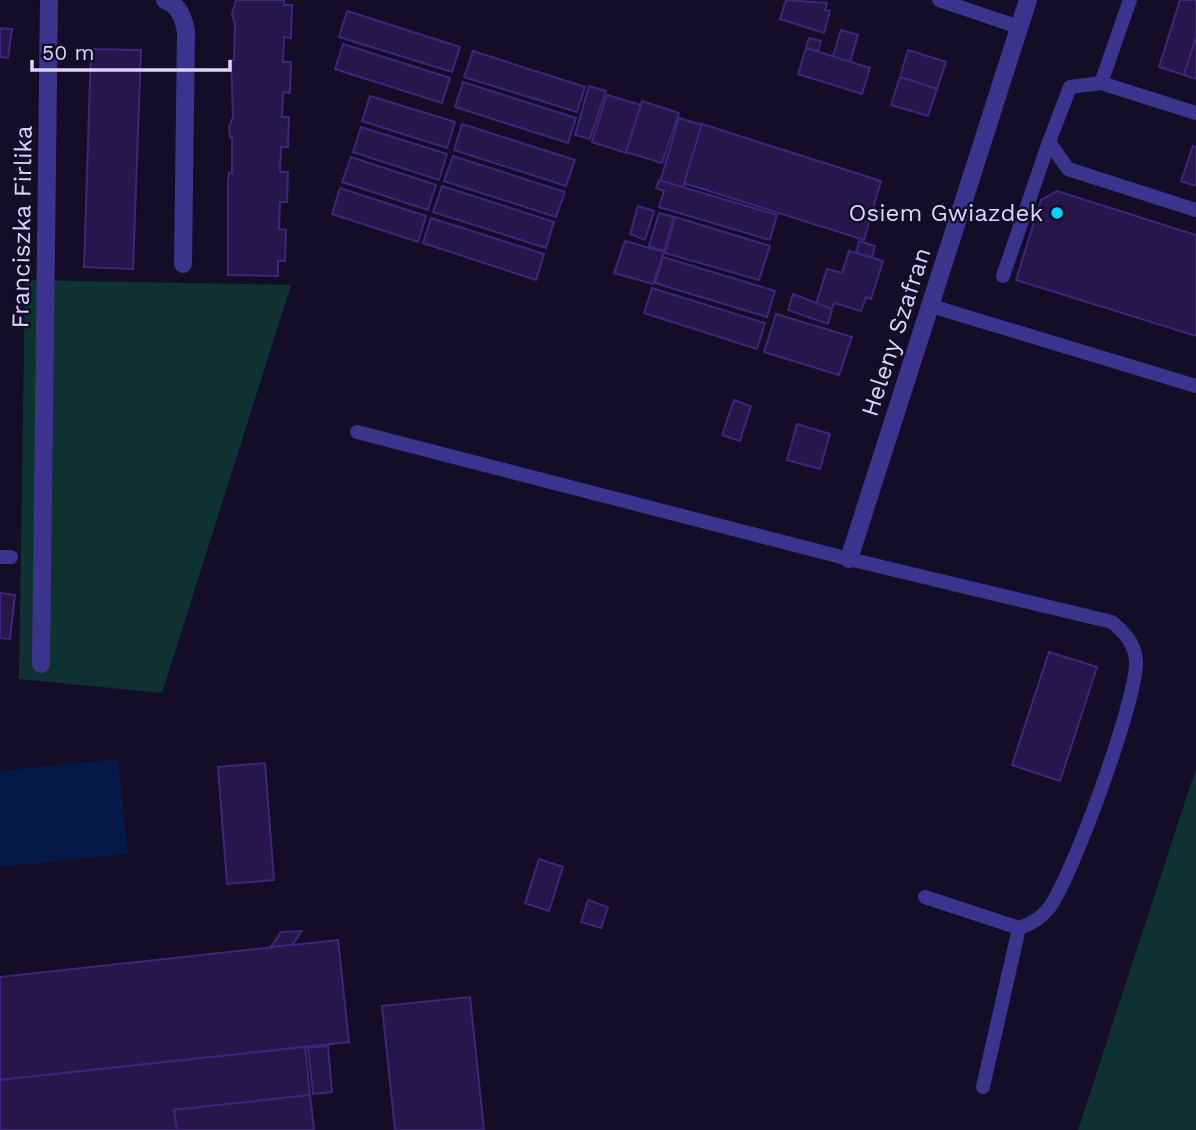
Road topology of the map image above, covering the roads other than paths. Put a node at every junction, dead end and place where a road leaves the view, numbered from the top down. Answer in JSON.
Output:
{"nodes":[{"id":1,"x":49,"y":0,"type":"edge"},
{"id":2,"x":165,"y":0,"type":"edge"},
{"id":3,"x":939,"y":0,"type":"edge"},
{"id":4,"x":1028,"y":0,"type":"edge"},
{"id":5,"x":1130,"y":0,"type":"edge"},
{"id":6,"x":1019,"y":27,"type":"junction"},
{"id":7,"x":1101,"y":83,"type":"junction"},
{"id":8,"x":1196,"y":113,"type":"edge"},
{"id":9,"x":1049,"y":142,"type":"junction"},
{"id":10,"x":1196,"y":210,"type":"edge"},
{"id":11,"x":183,"y":264,"type":"dead end"},
{"id":12,"x":1003,"y":276,"type":"dead end"},
{"id":13,"x":931,"y":306,"type":"junction"},
{"id":14,"x":1196,"y":386,"type":"edge"},
{"id":15,"x":357,"y":432,"type":"dead end"},
{"id":16,"x":849,"y":559,"type":"junction"},
{"id":17,"x":41,"y":664,"type":"dead end"},
{"id":18,"x":925,"y":897,"type":"dead end"},
{"id":19,"x":1019,"y":928,"type":"junction"},
{"id":20,"x":983,"y":1087,"type":"dead end"}],
"edges":[{"from":1,"to":17,"type":"street","name":"Franciszka Firlika"},
{"from":2,"to":11,"type":"street"},
{"from":3,"to":6,"type":"lane"},
{"from":4,"to":6,"type":"street","name":"Heleny Szafran"},
{"from":5,"to":7,"type":"lane"},
{"from":6,"to":13,"type":"street","name":"Heleny Szafran"},
{"from":7,"to":8,"type":"lane"},
{"from":7,"to":9,"type":"lane"},
{"from":9,"to":10,"type":"lane"},
{"from":9,"to":12,"type":"lane"},
{"from":13,"to":14,"type":"lane"},
{"from":13,"to":16,"type":"street","name":"Heleny Szafran"},
{"from":15,"to":16,"type":"lane"},
{"from":16,"to":19,"type":"lane"},
{"from":18,"to":19,"type":"lane"},
{"from":19,"to":20,"type":"lane"}]}
